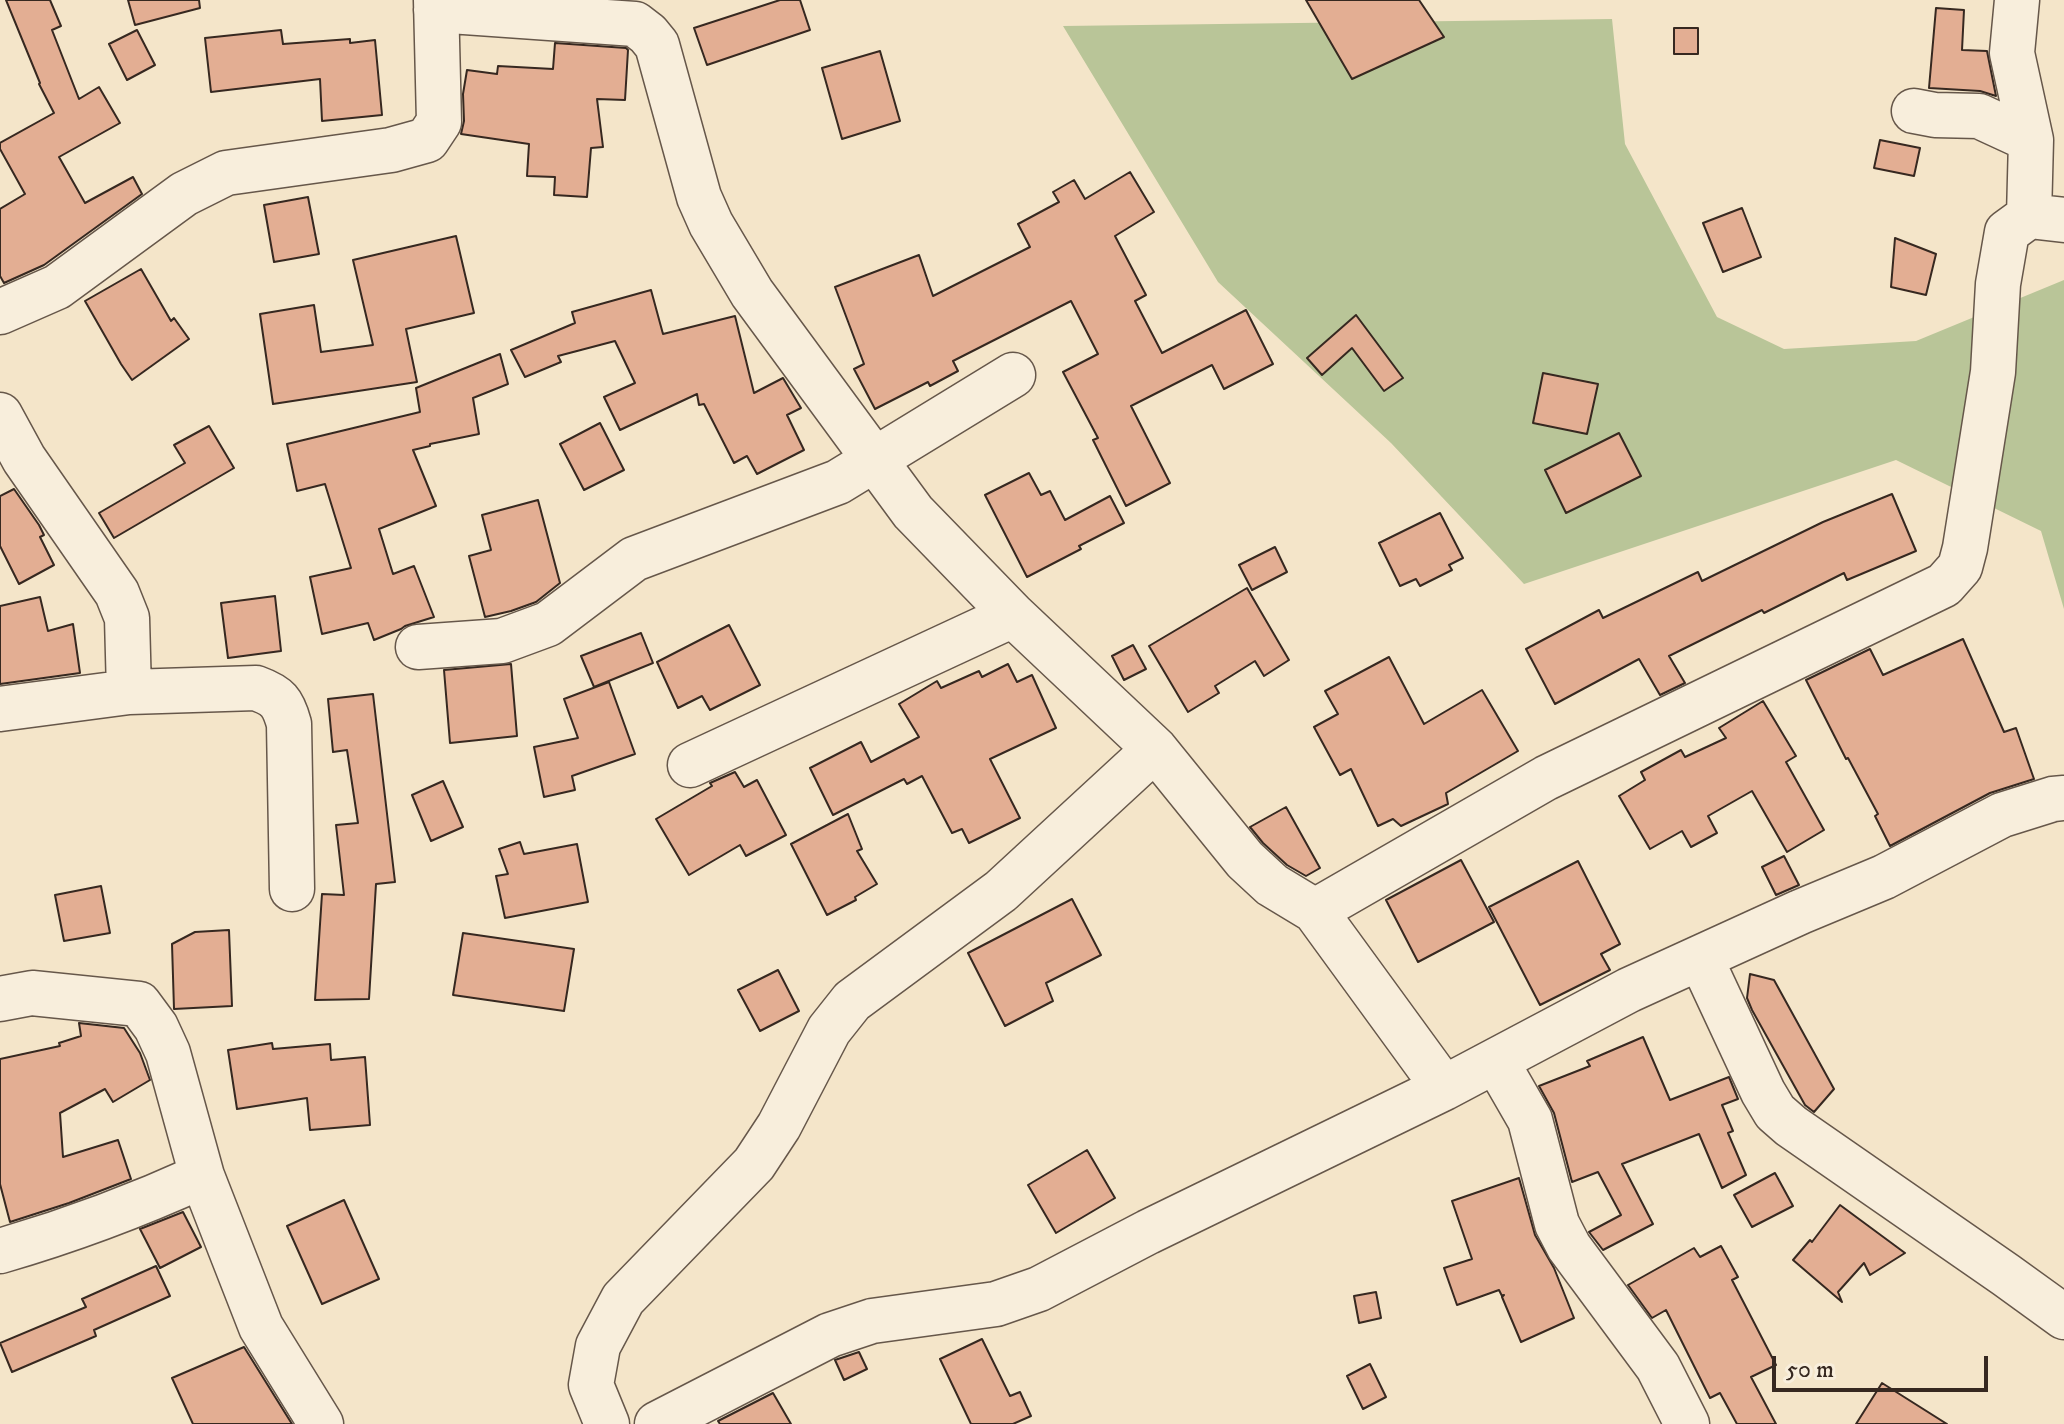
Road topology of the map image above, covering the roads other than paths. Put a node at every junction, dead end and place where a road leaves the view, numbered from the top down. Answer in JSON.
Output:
{"nodes":[{"id":1,"x":2017,"y":0,"type":"edge"},
{"id":2,"x":436,"y":5,"type":"edge"},
{"id":3,"x":1914,"y":111,"type":"dead end"},
{"id":4,"x":2031,"y":140,"type":"junction"},
{"id":5,"x":2046,"y":218,"type":"edge"},
{"id":6,"x":0,"y":312,"type":"edge"},
{"id":7,"x":1013,"y":375,"type":"dead end"},
{"id":8,"x":0,"y":415,"type":"edge"},
{"id":9,"x":876,"y":460,"type":"junction"},
{"id":10,"x":12,"y":467,"type":"edge"},
{"id":11,"x":1013,"y":615,"type":"junction"},
{"id":12,"x":418,"y":647,"type":"dead end"},
{"id":13,"x":129,"y":692,"type":"junction"},
{"id":14,"x":0,"y":709,"type":"edge"},
{"id":15,"x":1155,"y":749,"type":"junction"},
{"id":16,"x":690,"y":765,"type":"dead end"},
{"id":17,"x":2064,"y":798,"type":"edge"},
{"id":18,"x":292,"y":889,"type":"dead end"},
{"id":19,"x":1315,"y":911,"type":"junction"},
{"id":20,"x":1701,"y":959,"type":"junction"},
{"id":21,"x":0,"y":999,"type":"edge"},
{"id":22,"x":1496,"y":1061,"type":"junction"},
{"id":23,"x":1444,"y":1088,"type":"junction"},
{"id":24,"x":202,"y":1176,"type":"junction"},
{"id":25,"x":0,"y":1251,"type":"edge"},
{"id":26,"x":2064,"y":1317,"type":"edge"},
{"id":27,"x":321,"y":1424,"type":"edge"},
{"id":28,"x":607,"y":1424,"type":"edge"},
{"id":29,"x":657,"y":1424,"type":"edge"},
{"id":30,"x":1687,"y":1424,"type":"edge"}],
"edges":[{"from":1,"to":4,"type":"street"},
{"from":2,"to":6,"type":"street"},
{"from":2,"to":9,"type":"street"},
{"from":3,"to":4,"type":"street"},
{"from":4,"to":5,"type":"street"},
{"from":5,"to":19,"type":"street"},
{"from":7,"to":9,"type":"street"},
{"from":8,"to":10,"type":"street"},
{"from":9,"to":11,"type":"street"},
{"from":9,"to":12,"type":"street"},
{"from":10,"to":13,"type":"street"},
{"from":11,"to":15,"type":"street"},
{"from":11,"to":16,"type":"street"},
{"from":13,"to":14,"type":"street"},
{"from":13,"to":18,"type":"street"},
{"from":15,"to":19,"type":"street"},
{"from":15,"to":28,"type":"street"},
{"from":17,"to":20,"type":"street"},
{"from":19,"to":23,"type":"street"},
{"from":20,"to":22,"type":"street"},
{"from":20,"to":26,"type":"street"},
{"from":21,"to":24,"type":"street"},
{"from":22,"to":23,"type":"street"},
{"from":22,"to":30,"type":"street"},
{"from":23,"to":29,"type":"street"},
{"from":24,"to":25,"type":"street"},
{"from":24,"to":27,"type":"street"}]}
